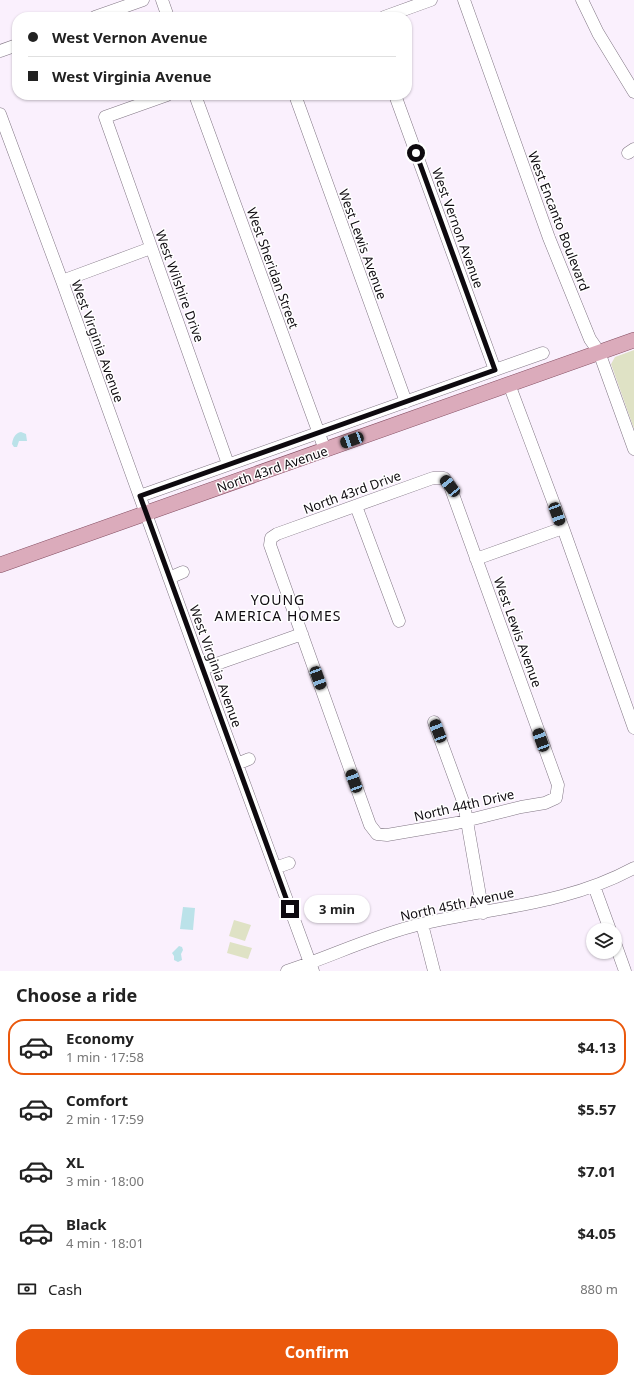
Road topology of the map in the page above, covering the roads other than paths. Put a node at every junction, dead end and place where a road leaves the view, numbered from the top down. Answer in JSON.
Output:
{"nodes":[{"id":1,"x":143,"y":0,"type":"edge"},
{"id":2,"x":162,"y":0,"type":"edge"},
{"id":3,"x":431,"y":0,"type":"edge"},
{"id":4,"x":464,"y":0,"type":"edge"},
{"id":5,"x":582,"y":0,"type":"edge"},
{"id":6,"x":109,"y":12,"type":"edge"},
{"id":7,"x":166,"y":12,"type":"edge"},
{"id":8,"x":398,"y":12,"type":"edge"},
{"id":9,"x":12,"y":46,"type":"edge"},
{"id":10,"x":0,"y":50,"type":"edge"},
{"id":11,"x":634,"y":92,"type":"edge"},
{"id":12,"x":153,"y":100,"type":"edge"},
{"id":13,"x":197,"y":100,"type":"edge"},
{"id":14,"x":297,"y":100,"type":"edge"},
{"id":15,"x":397,"y":100,"type":"edge"},
{"id":16,"x":0,"y":114,"type":"edge"},
{"id":17,"x":151,"y":248,"type":"junction"},
{"id":18,"x":62,"y":281,"type":"junction"},
{"id":19,"x":634,"y":340,"type":"edge"},
{"id":20,"x":599,"y":352,"type":"junction"},
{"id":21,"x":544,"y":353,"type":"dead end"},
{"id":22,"x":495,"y":370,"type":"junction"},
{"id":23,"x":509,"y":384,"type":"junction"},
{"id":24,"x":406,"y":402,"type":"junction"},
{"id":25,"x":319,"y":432,"type":"junction"},
{"id":26,"x":634,"y":449,"type":"edge"},
{"id":27,"x":325,"y":450,"type":"junction"},
{"id":28,"x":228,"y":464,"type":"junction"},
{"id":29,"x":444,"y":478,"type":"joint"},
{"id":30,"x":140,"y":496,"type":"junction"},
{"id":31,"x":356,"y":506,"type":"junction"},
{"id":32,"x":146,"y":513,"type":"junction"},
{"id":33,"x":563,"y":528,"type":"junction"},
{"id":34,"x":476,"y":559,"type":"junction"},
{"id":35,"x":0,"y":565,"type":"edge"},
{"id":36,"x":183,"y":572,"type":"dead end"},
{"id":37,"x":169,"y":578,"type":"junction"},
{"id":38,"x":398,"y":622,"type":"dead end"},
{"id":39,"x":302,"y":634,"type":"junction"},
{"id":40,"x":202,"y":669,"type":"junction"},
{"id":41,"x":434,"y":722,"type":"dead end"},
{"id":42,"x":634,"y":728,"type":"edge"},
{"id":43,"x":250,"y":759,"type":"dead end"},
{"id":44,"x":237,"y":764,"type":"junction"},
{"id":45,"x":556,"y":798,"type":"joint"},
{"id":46,"x":467,"y":821,"type":"junction"},
{"id":47,"x":289,"y":863,"type":"dead end"},
{"id":48,"x":275,"y":868,"type":"junction"},
{"id":49,"x":634,"y":868,"type":"edge"},
{"id":50,"x":594,"y":886,"type":"junction"},
{"id":51,"x":483,"y":913,"type":"junction"},
{"id":52,"x":607,"y":923,"type":"edge"},
{"id":53,"x":422,"y":924,"type":"junction"},
{"id":54,"x":621,"y":959,"type":"edge"},
{"id":55,"x":311,"y":967,"type":"edge"},
{"id":56,"x":287,"y":971,"type":"edge"},
{"id":57,"x":434,"y":971,"type":"edge"},
{"id":58,"x":625,"y":971,"type":"edge"}],
"edges":[{"from":1,"to":6,"type":"street"},
{"from":2,"to":7,"type":"street"},
{"from":3,"to":8,"type":"street"},
{"from":4,"to":20,"type":"street","name":"West Encanto Boulevard"},
{"from":5,"to":11,"type":"street"},
{"from":9,"to":10,"type":"street"},
{"from":12,"to":17,"type":"street","name":"West Wilshire Drive"},
{"from":13,"to":25,"type":"street","name":"West Sheridan Street"},
{"from":14,"to":24,"type":"street","name":"West Lewis Avenue"},
{"from":15,"to":22,"type":"street","name":"West Vernon Avenue"},
{"from":16,"to":18,"type":"street","name":"West Virginia Avenue"},
{"from":17,"to":18,"type":"street"},
{"from":17,"to":28,"type":"street","name":"West Wilshire Drive"},
{"from":18,"to":30,"type":"street","name":"West Virginia Avenue"},
{"from":19,"to":20,"type":"main road","name":"North 43rd Avenue"},
{"from":20,"to":23,"type":"main road","name":"North 43rd Avenue"},
{"from":20,"to":26,"type":"street","name":"West Encanto Boulevard"},
{"from":21,"to":22,"type":"street","name":"North 43rd Avenue"},
{"from":22,"to":24,"type":"street","name":"North 43rd Avenue"},
{"from":23,"to":27,"type":"main road","name":"North 43rd Avenue"},
{"from":23,"to":33,"type":"street"},
{"from":24,"to":25,"type":"street","name":"North 43rd Avenue"},
{"from":25,"to":27,"type":"street","name":"West Sheridan Street"},
{"from":25,"to":28,"type":"street","name":"North 43rd Avenue"},
{"from":27,"to":32,"type":"main road","name":"North 43rd Avenue"},
{"from":28,"to":30,"type":"street","name":"North 43rd Avenue"},
{"from":29,"to":31,"type":"street","name":"North 43rd Drive"},
{"from":29,"to":34,"type":"street","name":"West Lewis Avenue"},
{"from":30,"to":32,"type":"street","name":"West Virginia Avenue"},
{"from":31,"to":38,"type":"street"},
{"from":31,"to":39,"type":"street","name":"North 43rd Drive"},
{"from":32,"to":35,"type":"main road","name":"North 43rd Avenue"},
{"from":32,"to":37,"type":"street","name":"West Virginia Avenue"},
{"from":33,"to":34,"type":"street"},
{"from":33,"to":42,"type":"street"},
{"from":34,"to":45,"type":"street","name":"West Lewis Avenue"},
{"from":36,"to":37,"type":"street"},
{"from":37,"to":40,"type":"street","name":"West Virginia Avenue"},
{"from":39,"to":40,"type":"street"},
{"from":39,"to":46,"type":"street","name":"North 44th Drive"},
{"from":40,"to":44,"type":"street","name":"West Virginia Avenue"},
{"from":41,"to":46,"type":"street"},
{"from":43,"to":44,"type":"street"},
{"from":44,"to":48,"type":"street","name":"West Virginia Avenue"},
{"from":45,"to":46,"type":"street","name":"North 44th Drive"},
{"from":46,"to":51,"type":"street"},
{"from":47,"to":48,"type":"street"},
{"from":48,"to":55,"type":"street","name":"West Virginia Avenue"},
{"from":49,"to":50,"type":"street","name":"North 45th Avenue"},
{"from":50,"to":51,"type":"street","name":"North 45th Avenue"},
{"from":50,"to":52,"type":"street"},
{"from":51,"to":53,"type":"street","name":"North 45th Avenue"},
{"from":53,"to":55,"type":"street","name":"North 45th Avenue"},
{"from":53,"to":57,"type":"street"},
{"from":54,"to":58,"type":"street"},
{"from":55,"to":56,"type":"street","name":"North 45th Avenue"}]}
